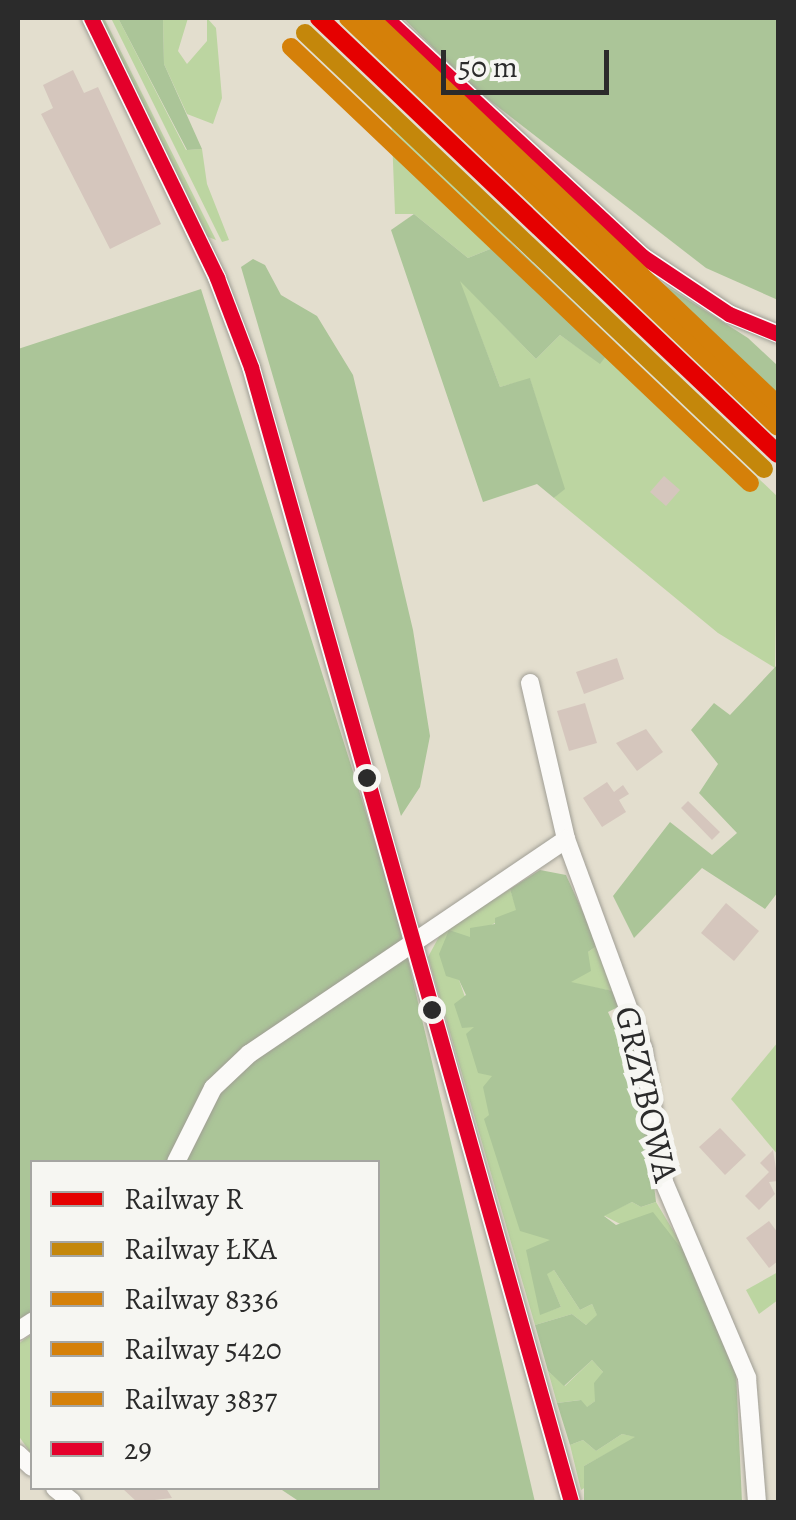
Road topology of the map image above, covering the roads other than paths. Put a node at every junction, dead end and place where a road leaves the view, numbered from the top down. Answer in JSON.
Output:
{"nodes":[{"id":1,"x":90,"y":18,"type":"edge"},
{"id":2,"x":386,"y":18,"type":"edge"},
{"id":3,"x":778,"y":334,"type":"edge"},
{"id":4,"x":530,"y":684,"type":"dead end"},
{"id":5,"x":566,"y":839,"type":"junction"},
{"id":6,"x":412,"y":941,"type":"junction"},
{"id":7,"x":177,"y":1160,"type":"edge"},
{"id":8,"x":571,"y":1502,"type":"edge"},
{"id":9,"x":757,"y":1502,"type":"edge"}],
"edges":[{"from":1,"to":6,"type":"street"},
{"from":2,"to":3,"type":"street"},
{"from":4,"to":5,"type":"street","name":"GRZYBOWA"},
{"from":5,"to":6,"type":"street"},
{"from":5,"to":9,"type":"street","name":"GRZYBOWA"},
{"from":6,"to":7,"type":"street"},
{"from":6,"to":8,"type":"street"}]}
